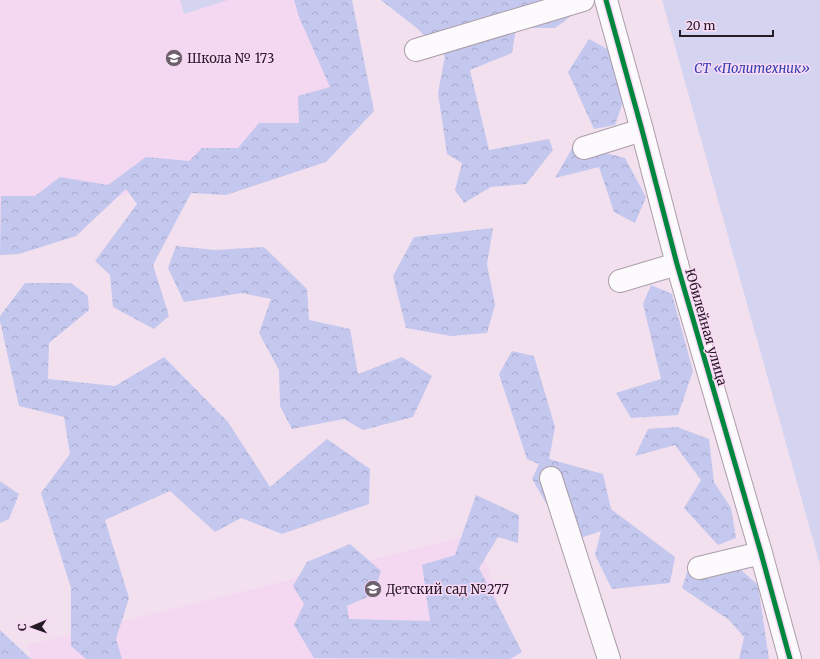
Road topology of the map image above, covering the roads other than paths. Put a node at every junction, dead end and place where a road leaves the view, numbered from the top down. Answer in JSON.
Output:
{"nodes":[{"id":1,"x":583,"y":0,"type":"edge"},
{"id":2,"x":606,"y":0,"type":"edge"},
{"id":3,"x":416,"y":50,"type":"dead end"},
{"id":4,"x":642,"y":130,"type":"junction"},
{"id":5,"x":584,"y":148,"type":"dead end"},
{"id":6,"x":677,"y":264,"type":"junction"},
{"id":7,"x":620,"y":280,"type":"dead end"},
{"id":8,"x":551,"y":478,"type":"dead end"},
{"id":9,"x":761,"y":553,"type":"junction"},
{"id":10,"x":699,"y":568,"type":"dead end"},
{"id":11,"x":609,"y":659,"type":"edge"},
{"id":12,"x":790,"y":659,"type":"edge"}],
"edges":[{"from":1,"to":3,"type":"street"},
{"from":2,"to":4,"type":"street","name":"Юбилейная улица"},
{"from":4,"to":5,"type":"street"},
{"from":4,"to":6,"type":"street","name":"Юбилейная улица"},
{"from":6,"to":7,"type":"street"},
{"from":6,"to":9,"type":"street","name":"Юбилейная улица"},
{"from":8,"to":11,"type":"street"},
{"from":9,"to":10,"type":"street"},
{"from":9,"to":12,"type":"street","name":"Юбилейная улица"}]}
